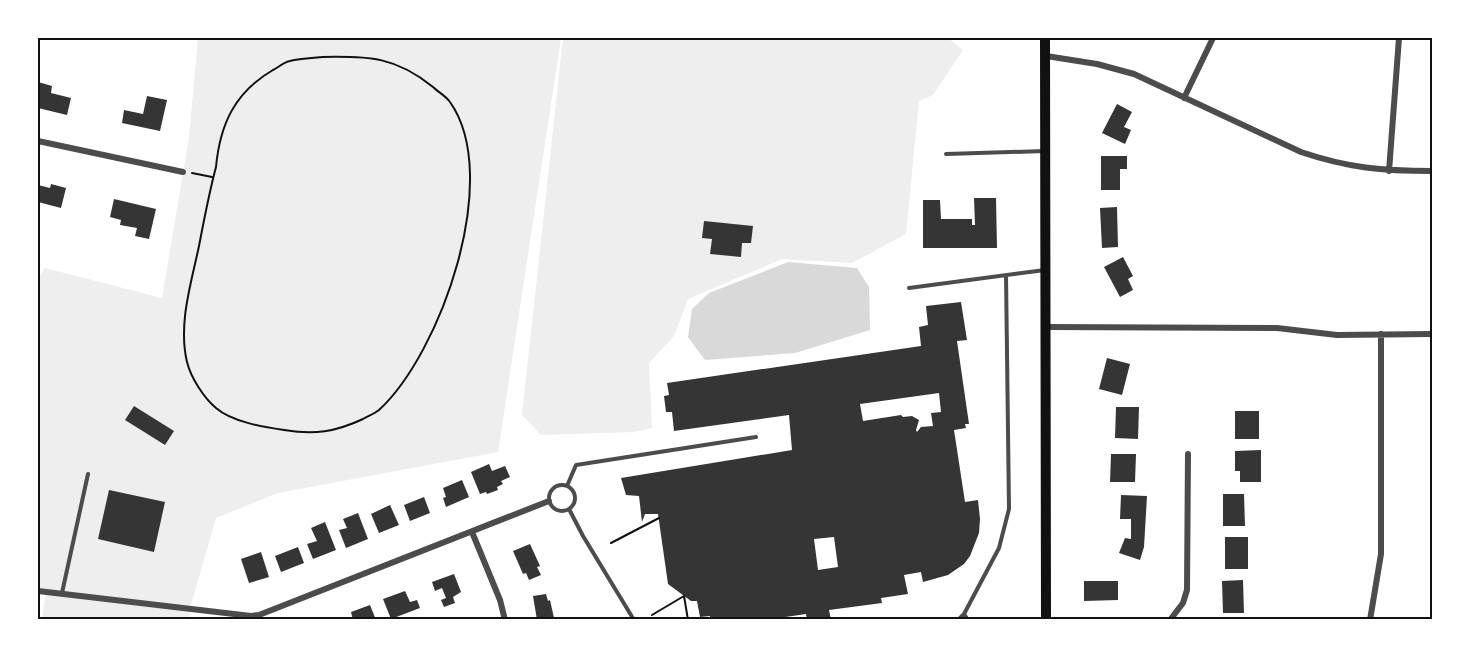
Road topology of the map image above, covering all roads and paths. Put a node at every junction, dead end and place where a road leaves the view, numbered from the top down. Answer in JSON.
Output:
{"nodes":[{"id":1,"x":1045,"y":38,"type":"edge"},
{"id":2,"x":1213,"y":38,"type":"edge"},
{"id":3,"x":1399,"y":38,"type":"edge"},
{"id":4,"x":1046,"y":56,"type":"junction"},
{"id":5,"x":1184,"y":98,"type":"junction"},
{"id":6,"x":38,"y":141,"type":"edge"},
{"id":7,"x":1046,"y":151,"type":"junction"},
{"id":8,"x":946,"y":154,"type":"dead end"},
{"id":9,"x":1389,"y":171,"type":"junction"},
{"id":10,"x":1432,"y":171,"type":"edge"},
{"id":11,"x":186,"y":172,"type":"joint"},
{"id":12,"x":213,"y":177,"type":"junction"},
{"id":13,"x":1046,"y":270,"type":"junction"},
{"id":14,"x":1006,"y":275,"type":"junction"},
{"id":15,"x":909,"y":288,"type":"dead end"},
{"id":16,"x":1046,"y":327,"type":"junction"},
{"id":17,"x":1380,"y":334,"type":"junction"},
{"id":18,"x":1432,"y":334,"type":"edge"},
{"id":19,"x":756,"y":437,"type":"dead end"},
{"id":20,"x":1188,"y":454,"type":"dead end"},
{"id":21,"x":88,"y":474,"type":"dead end"},
{"id":22,"x":567,"y":486,"type":"junction"},
{"id":23,"x":549,"y":501,"type":"junction"},
{"id":24,"x":569,"y":509,"type":"junction"},
{"id":25,"x":659,"y":518,"type":"dead end"},
{"id":26,"x":472,"y":532,"type":"junction"},
{"id":27,"x":611,"y":543,"type":"dead end"},
{"id":28,"x":38,"y":591,"type":"edge"},
{"id":29,"x":62,"y":593,"type":"junction"},
{"id":30,"x":963,"y":614,"type":"junction"},
{"id":31,"x":652,"y":615,"type":"dead end"},
{"id":32,"x":505,"y":620,"type":"edge"},
{"id":33,"x":634,"y":620,"type":"edge"},
{"id":34,"x":688,"y":620,"type":"edge"},
{"id":35,"x":958,"y":620,"type":"edge"},
{"id":36,"x":968,"y":620,"type":"edge"},
{"id":37,"x":1046,"y":620,"type":"edge"},
{"id":38,"x":1170,"y":620,"type":"edge"},
{"id":39,"x":1370,"y":620,"type":"edge"}],
"edges":[{"from":1,"to":4,"type":"main road"},
{"from":2,"to":5,"type":"street"},
{"from":3,"to":9,"type":"street"},
{"from":4,"to":5,"type":"street"},
{"from":4,"to":7,"type":"main road"},
{"from":5,"to":9,"type":"street"},
{"from":6,"to":11,"type":"street"},
{"from":7,"to":8,"type":"lane"},
{"from":7,"to":13,"type":"main road"},
{"from":9,"to":10,"type":"street"},
{"from":11,"to":12,"type":"path"},
{"from":12,"to":12,"type":"path"},
{"from":13,"to":14,"type":"lane"},
{"from":13,"to":16,"type":"main road"},
{"from":14,"to":15,"type":"lane"},
{"from":14,"to":30,"type":"lane"},
{"from":16,"to":17,"type":"street"},
{"from":16,"to":37,"type":"main road"},
{"from":17,"to":18,"type":"street"},
{"from":17,"to":39,"type":"street"},
{"from":19,"to":22,"type":"lane"},
{"from":20,"to":38,"type":"street"},
{"from":21,"to":29,"type":"lane"},
{"from":22,"to":23,"type":"lane"},
{"from":22,"to":24,"type":"lane"},
{"from":23,"to":24,"type":"lane"},
{"from":23,"to":26,"type":"street"},
{"from":24,"to":33,"type":"lane"},
{"from":25,"to":27,"type":"path"},
{"from":26,"to":29,"type":"street"},
{"from":26,"to":32,"type":"street"},
{"from":28,"to":29,"type":"street"},
{"from":30,"to":35,"type":"lane"},
{"from":30,"to":36,"type":"lane"},
{"from":31,"to":34,"type":"path"}]}
